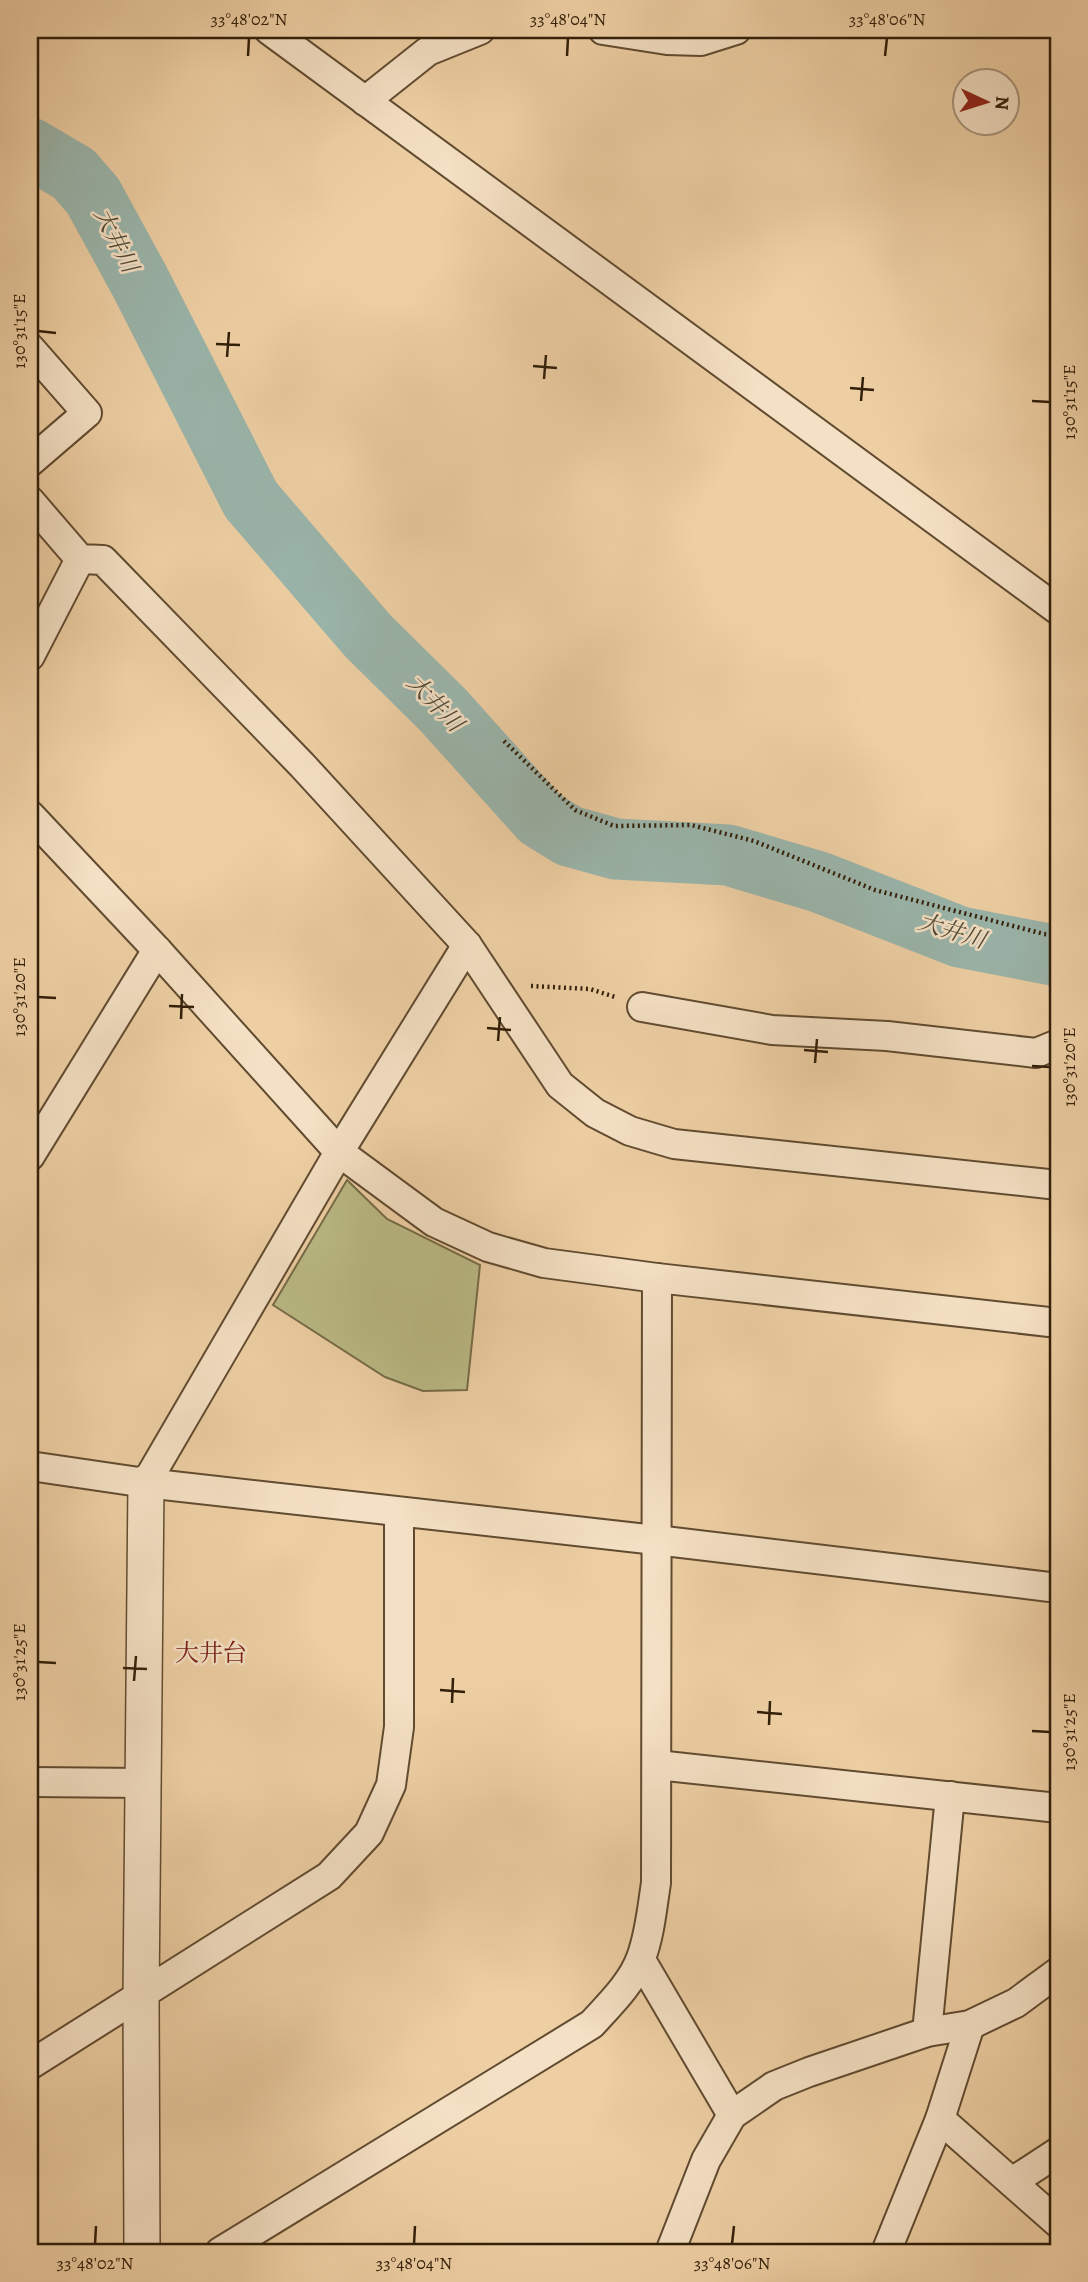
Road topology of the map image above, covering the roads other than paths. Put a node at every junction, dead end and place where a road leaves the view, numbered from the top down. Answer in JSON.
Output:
{"nodes":[{"id":1,"x":269,"y":30,"type":"edge"},
{"id":2,"x":480,"y":30,"type":"edge"},
{"id":3,"x":603,"y":30,"type":"edge"},
{"id":4,"x":736,"y":30,"type":"edge"},
{"id":5,"x":365,"y":101,"type":"junction"},
{"id":6,"x":30,"y":348,"type":"edge"},
{"id":7,"x":30,"y":462,"type":"edge"},
{"id":8,"x":30,"y":500,"type":"edge"},
{"id":9,"x":80,"y":559,"type":"junction"},
{"id":10,"x":1058,"y":610,"type":"edge"},
{"id":11,"x":30,"y":656,"type":"edge"},
{"id":12,"x":30,"y":816,"type":"edge"},
{"id":13,"x":467,"y":944,"type":"junction"},
{"id":14,"x":156,"y":950,"type":"junction"},
{"id":15,"x":642,"y":1007,"type":"road end"},
{"id":16,"x":1058,"y":1044,"type":"edge"},
{"id":17,"x":339,"y":1153,"type":"junction"},
{"id":18,"x":30,"y":1156,"type":"edge"},
{"id":19,"x":1058,"y":1185,"type":"edge"},
{"id":20,"x":657,"y":1278,"type":"junction"},
{"id":21,"x":1058,"y":1323,"type":"edge"},
{"id":22,"x":30,"y":1466,"type":"edge"},
{"id":23,"x":146,"y":1483,"type":"junction"},
{"id":24,"x":399,"y":1512,"type":"junction"},
{"id":25,"x":656,"y":1540,"type":"junction"},
{"id":26,"x":1058,"y":1588,"type":"edge"},
{"id":27,"x":657,"y":1765,"type":"junction"},
{"id":28,"x":30,"y":1782,"type":"edge"},
{"id":29,"x":144,"y":1783,"type":"junction"},
{"id":30,"x":950,"y":1796,"type":"junction"},
{"id":31,"x":1058,"y":1808,"type":"edge"},
{"id":32,"x":641,"y":1959,"type":"junction"},
{"id":33,"x":1058,"y":1972,"type":"edge"},
{"id":34,"x":141,"y":1996,"type":"junction"},
{"id":35,"x":970,"y":2025,"type":"junction"},
{"id":36,"x":927,"y":2032,"type":"junction"},
{"id":37,"x":30,"y":2065,"type":"edge"},
{"id":38,"x":732,"y":2115,"type":"junction"},
{"id":39,"x":940,"y":2119,"type":"junction"},
{"id":40,"x":1058,"y":2152,"type":"edge"},
{"id":41,"x":1012,"y":2182,"type":"junction"},
{"id":42,"x":1058,"y":2223,"type":"edge"},
{"id":43,"x":142,"y":2252,"type":"edge"},
{"id":44,"x":220,"y":2252,"type":"edge"},
{"id":45,"x":670,"y":2252,"type":"edge"},
{"id":46,"x":886,"y":2252,"type":"edge"}],
"edges":[{"from":1,"to":5,"type":"street"},
{"from":2,"to":5,"type":"street"},
{"from":3,"to":4,"type":"street"},
{"from":5,"to":10,"type":"street"},
{"from":6,"to":7,"type":"street"},
{"from":8,"to":9,"type":"street"},
{"from":9,"to":11,"type":"street"},
{"from":9,"to":13,"type":"street"},
{"from":12,"to":14,"type":"street"},
{"from":13,"to":17,"type":"street"},
{"from":13,"to":19,"type":"street"},
{"from":14,"to":17,"type":"street"},
{"from":14,"to":18,"type":"street"},
{"from":15,"to":16,"type":"street"},
{"from":17,"to":20,"type":"street"},
{"from":17,"to":23,"type":"street"},
{"from":20,"to":21,"type":"street"},
{"from":20,"to":25,"type":"street"},
{"from":22,"to":23,"type":"street"},
{"from":23,"to":24,"type":"street"},
{"from":23,"to":29,"type":"street"},
{"from":24,"to":25,"type":"street"},
{"from":24,"to":34,"type":"street"},
{"from":25,"to":26,"type":"street"},
{"from":25,"to":27,"type":"street"},
{"from":27,"to":30,"type":"street"},
{"from":27,"to":32,"type":"street"},
{"from":28,"to":29,"type":"street"},
{"from":29,"to":34,"type":"street"},
{"from":30,"to":31,"type":"street"},
{"from":30,"to":36,"type":"street"},
{"from":32,"to":38,"type":"street"},
{"from":32,"to":44,"type":"street"},
{"from":33,"to":35,"type":"street"},
{"from":34,"to":37,"type":"street"},
{"from":34,"to":43,"type":"street"},
{"from":35,"to":36,"type":"street"},
{"from":35,"to":39,"type":"street"},
{"from":36,"to":38,"type":"street"},
{"from":38,"to":45,"type":"street"},
{"from":39,"to":41,"type":"street"},
{"from":39,"to":46,"type":"street"},
{"from":40,"to":41,"type":"street"},
{"from":41,"to":42,"type":"street"}]}
